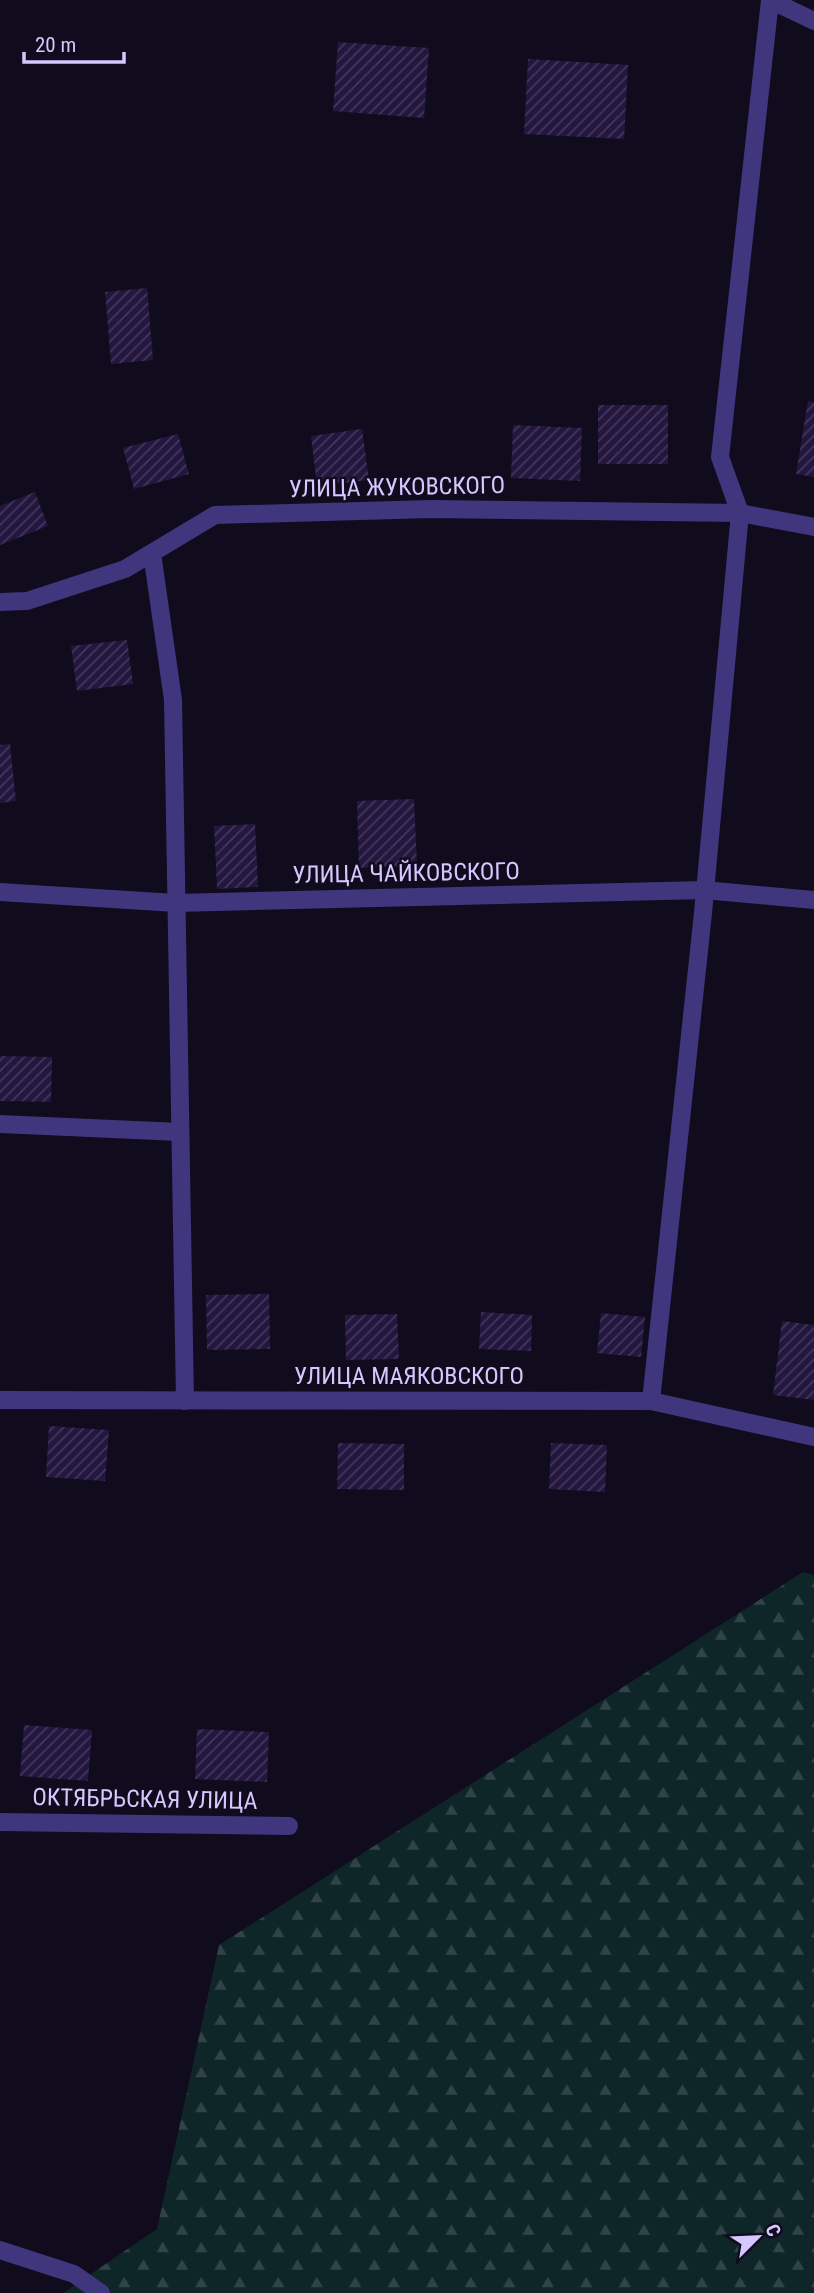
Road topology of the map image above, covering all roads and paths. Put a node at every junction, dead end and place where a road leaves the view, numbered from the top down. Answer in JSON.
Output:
{"nodes":[{"id":1,"x":770,"y":0,"type":"edge"},
{"id":2,"x":814,"y":21,"type":"edge"},
{"id":3,"x":740,"y":513,"type":"junction"},
{"id":4,"x":814,"y":527,"type":"edge"},
{"id":5,"x":152,"y":553,"type":"junction"},
{"id":6,"x":0,"y":602,"type":"edge"},
{"id":7,"x":705,"y":890,"type":"junction"},
{"id":8,"x":0,"y":892,"type":"edge"},
{"id":9,"x":814,"y":900,"type":"edge"},
{"id":10,"x":176,"y":903,"type":"junction"},
{"id":11,"x":0,"y":1124,"type":"edge"},
{"id":12,"x":180,"y":1132,"type":"junction"},
{"id":13,"x":0,"y":1400,"type":"edge"},
{"id":14,"x":185,"y":1401,"type":"junction"},
{"id":15,"x":650,"y":1401,"type":"junction"},
{"id":16,"x":814,"y":1437,"type":"edge"},
{"id":17,"x":0,"y":1822,"type":"edge"},
{"id":18,"x":289,"y":1826,"type":"dead end"},
{"id":19,"x":0,"y":2250,"type":"edge"},
{"id":20,"x":101,"y":2293,"type":"edge"}],
"edges":[{"from":1,"to":2,"type":"street"},
{"from":1,"to":3,"type":"street"},
{"from":3,"to":4,"type":"street","name":"УЛИЦА ЖУКОВСКОГО"},
{"from":3,"to":5,"type":"street","name":"УЛИЦА ЖУКОВСКОГО"},
{"from":3,"to":7,"type":"street"},
{"from":5,"to":6,"type":"street","name":"УЛИЦА ЖУКОВСКОГО"},
{"from":5,"to":10,"type":"street"},
{"from":7,"to":9,"type":"street","name":"УЛИЦА ЧАЙКОВСКОГО"},
{"from":7,"to":10,"type":"street","name":"УЛИЦА ЧАЙКОВСКОГО"},
{"from":7,"to":15,"type":"street"},
{"from":8,"to":10,"type":"street","name":"УЛИЦА ЧАЙКОВСКОГО"},
{"from":10,"to":12,"type":"street"},
{"from":11,"to":12,"type":"street"},
{"from":12,"to":14,"type":"street"},
{"from":13,"to":14,"type":"street","name":"УЛИЦА МАЯКОВСКОГО"},
{"from":14,"to":15,"type":"street","name":"УЛИЦА МАЯКОВСКОГО"},
{"from":15,"to":16,"type":"street","name":"УЛИЦА МАЯКОВСКОГО"},
{"from":17,"to":18,"type":"street","name":"ОКТЯБРЬСКАЯ УЛИЦА"},
{"from":19,"to":20,"type":"street"}]}
